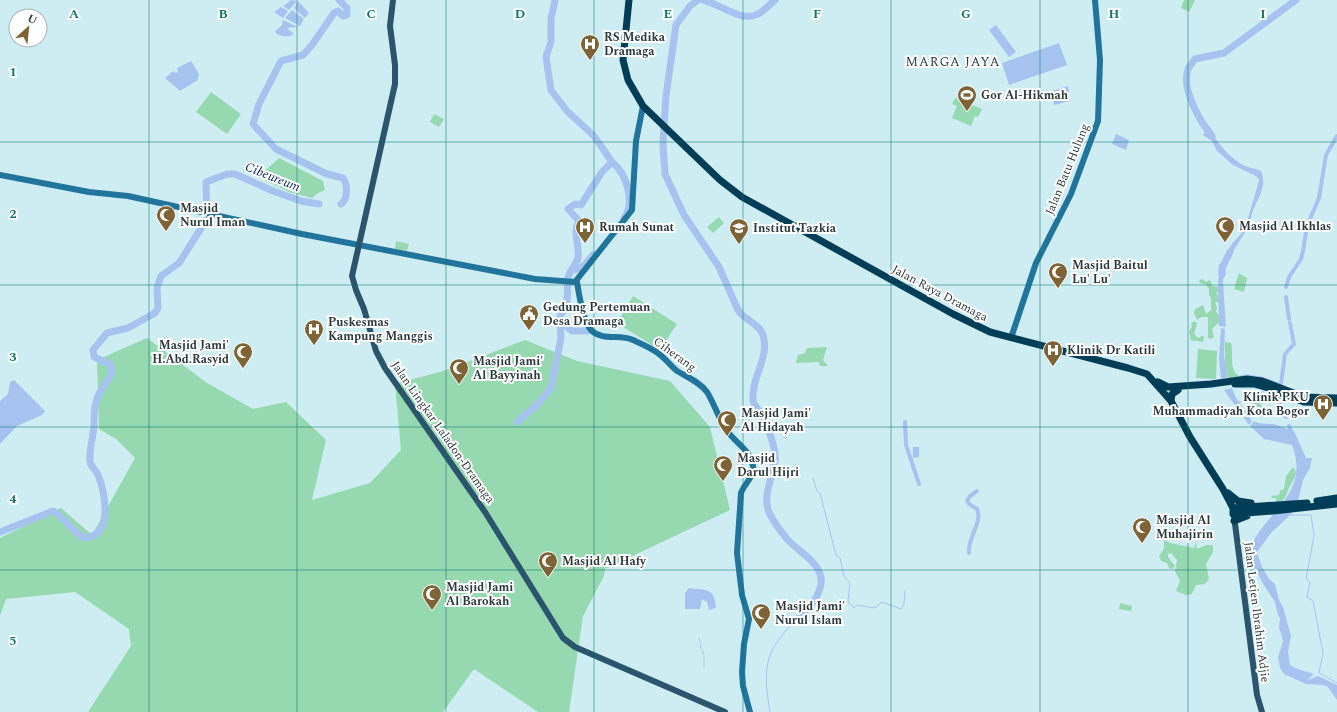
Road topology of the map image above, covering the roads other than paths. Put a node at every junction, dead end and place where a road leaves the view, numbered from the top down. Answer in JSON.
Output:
{"nodes":[{"id":1,"x":393,"y":0,"type":"edge"},
{"id":2,"x":629,"y":0,"type":"edge"},
{"id":3,"x":1095,"y":0,"type":"edge"},
{"id":4,"x":643,"y":106,"type":"junction"},
{"id":5,"x":650,"y":113,"type":"junction"},
{"id":6,"x":639,"y":122,"type":"junction"},
{"id":7,"x":0,"y":175,"type":"edge"},
{"id":8,"x":360,"y":245,"type":"junction"},
{"id":9,"x":576,"y":282,"type":"junction"},
{"id":10,"x":1011,"y":338,"type":"junction"},
{"id":11,"x":1147,"y":374,"type":"junction"},
{"id":12,"x":1220,"y":385,"type":"junction"},
{"id":13,"x":1178,"y":390,"type":"junction"},
{"id":14,"x":1163,"y":392,"type":"junction"},
{"id":15,"x":1337,"y":398,"type":"edge"},
{"id":16,"x":1170,"y":401,"type":"junction"},
{"id":17,"x":1325,"y":401,"type":"junction"},
{"id":18,"x":1337,"y":403,"type":"edge"},
{"id":19,"x":1224,"y":489,"type":"junction"},
{"id":20,"x":1337,"y":498,"type":"edge"},
{"id":21,"x":1337,"y":504,"type":"edge"},
{"id":22,"x":1300,"y":506,"type":"junction"},
{"id":23,"x":1260,"y":507,"type":"junction"},
{"id":24,"x":1271,"y":510,"type":"junction"},
{"id":25,"x":1234,"y":514,"type":"junction"},
{"id":26,"x":724,"y":712,"type":"edge"},
{"id":27,"x":750,"y":712,"type":"edge"},
{"id":28,"x":1262,"y":712,"type":"edge"}],
"edges":[{"from":1,"to":8,"type":"main road","name":"Jalan Lingkar Laladon-Dramaga"},
{"from":2,"to":4,"type":"highway","name":"Jalan Raya Dramaga"},
{"from":3,"to":10,"type":"street","name":"Jalan Batu Hulung"},
{"from":4,"to":5,"type":"highway","name":"Jalan Raya Dramaga"},
{"from":4,"to":6,"type":"street"},
{"from":5,"to":6,"type":"street"},
{"from":5,"to":10,"type":"highway","name":"Jalan Raya Dramaga"},
{"from":6,"to":9,"type":"street"},
{"from":7,"to":8,"type":"street"},
{"from":8,"to":9,"type":"street"},
{"from":8,"to":26,"type":"main road","name":"Jalan Lingkar Laladon-Dramaga"},
{"from":9,"to":27,"type":"street","name":"Ciherang"},
{"from":10,"to":11,"type":"highway","name":"Jalan Raya Dramaga"},
{"from":11,"to":12,"type":"highway"},
{"from":11,"to":14,"type":"highway"},
{"from":12,"to":13,"type":"highway"},
{"from":12,"to":17,"type":"highway"},
{"from":13,"to":14,"type":"highway"},
{"from":13,"to":16,"type":"highway"},
{"from":14,"to":16,"type":"highway"},
{"from":15,"to":17,"type":"highway"},
{"from":16,"to":19,"type":"highway"},
{"from":17,"to":18,"type":"highway"},
{"from":19,"to":23,"type":"highway"},
{"from":19,"to":25,"type":"highway"},
{"from":20,"to":22,"type":"highway"},
{"from":21,"to":22,"type":"highway"},
{"from":22,"to":24,"type":"highway"},
{"from":23,"to":24,"type":"highway"},
{"from":23,"to":25,"type":"highway"},
{"from":24,"to":25,"type":"highway"},
{"from":25,"to":28,"type":"main road","name":"Jalan Letjen Ibrahim Adjie"}]}
